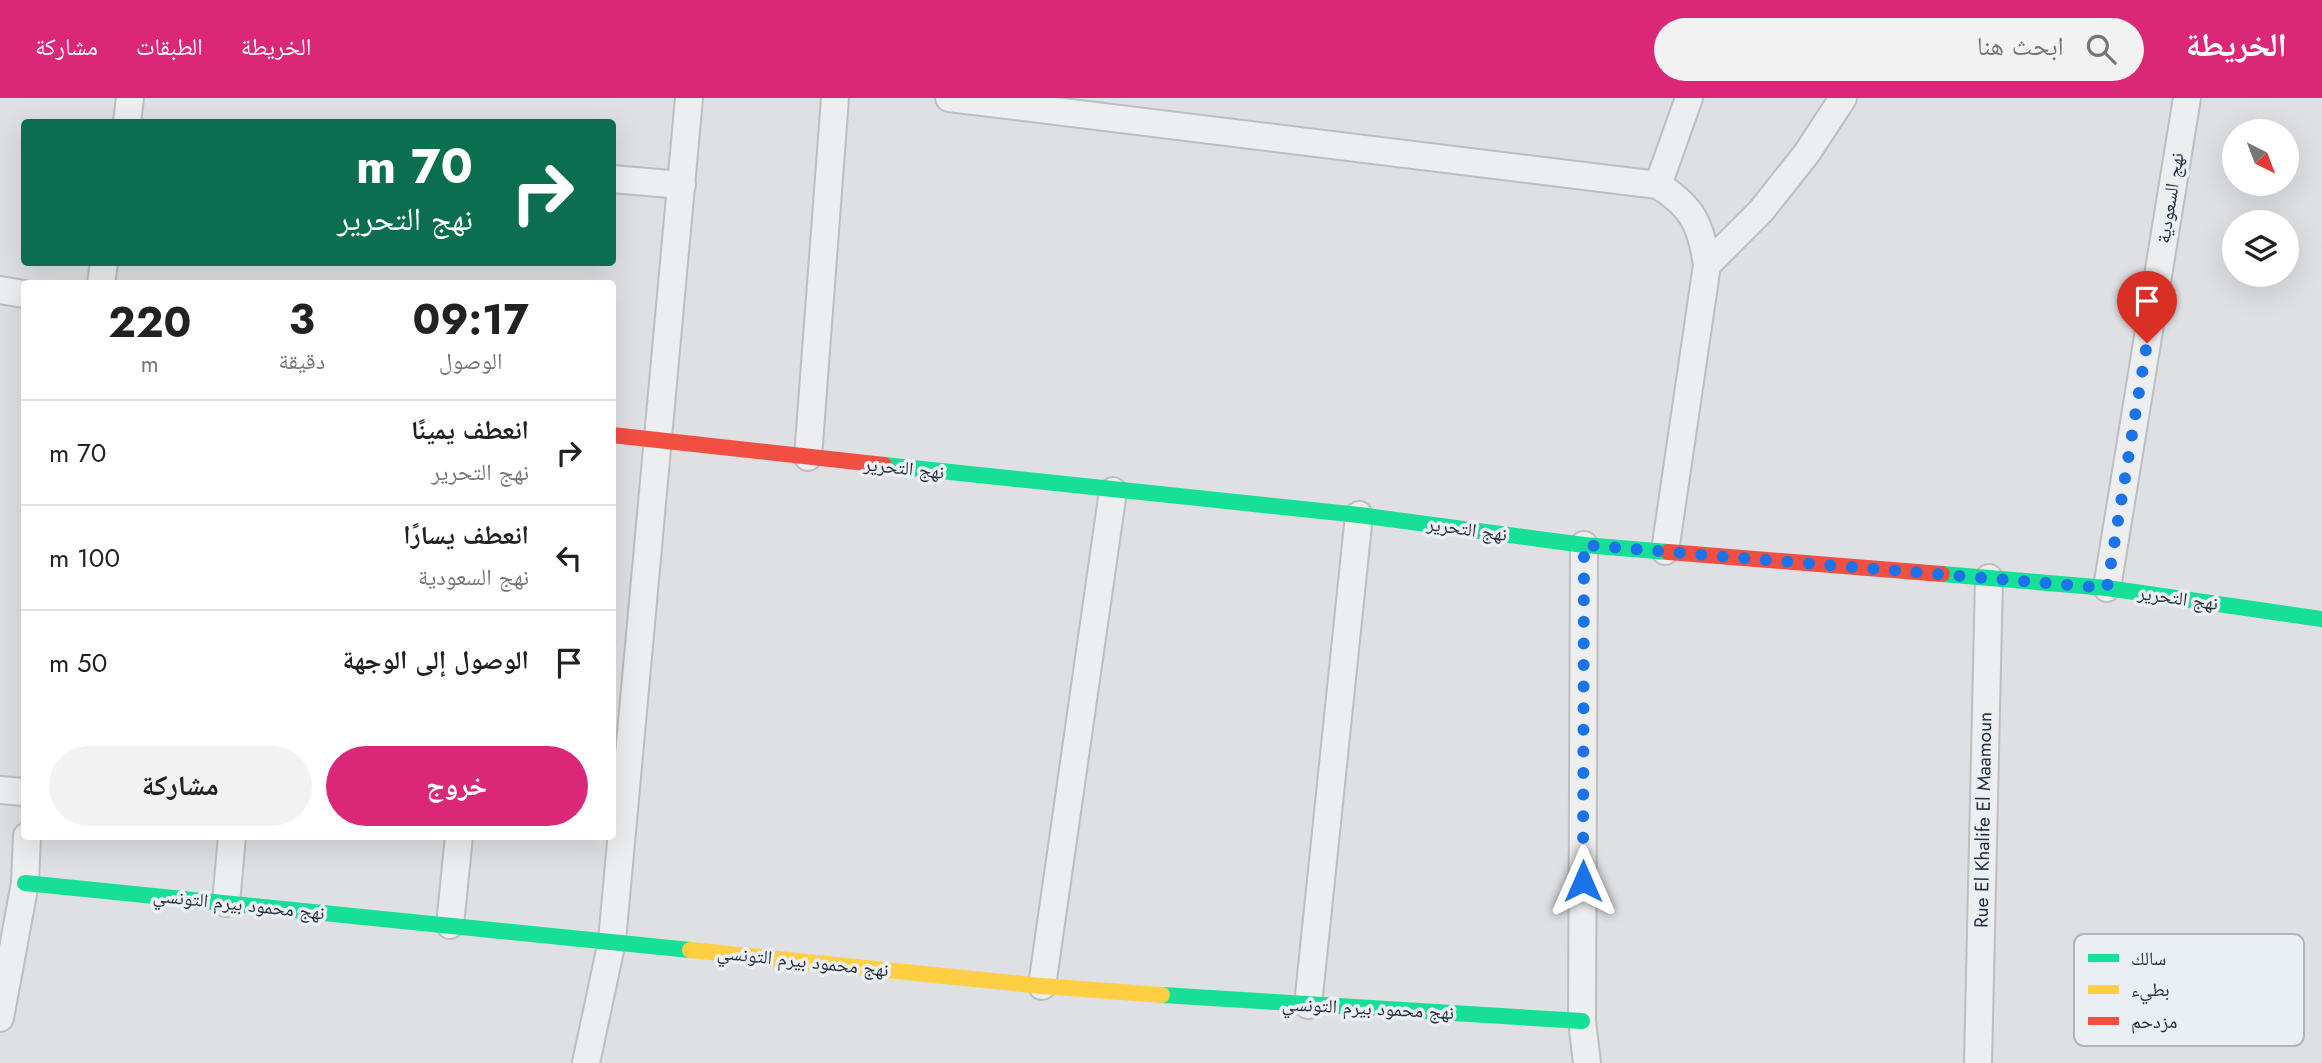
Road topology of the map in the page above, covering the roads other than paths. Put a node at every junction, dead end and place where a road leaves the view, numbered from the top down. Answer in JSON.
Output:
{"nodes":[{"id":1,"x":130,"y":98,"type":"edge"},
{"id":2,"x":690,"y":98,"type":"edge"},
{"id":3,"x":835,"y":98,"type":"edge"},
{"id":4,"x":949,"y":98,"type":"edge"},
{"id":5,"x":1689,"y":98,"type":"edge"},
{"id":6,"x":1843,"y":98,"type":"edge"},
{"id":7,"x":2186,"y":98,"type":"edge"},
{"id":8,"x":127,"y":119,"type":"edge"},
{"id":9,"x":616,"y":179,"type":"edge"},
{"id":10,"x":682,"y":185,"type":"junction"},
{"id":11,"x":1658,"y":185,"type":"junction"},
{"id":12,"x":1707,"y":265,"type":"junction"},
{"id":13,"x":0,"y":290,"type":"edge"},
{"id":14,"x":21,"y":294,"type":"edge"},
{"id":15,"x":616,"y":435,"type":"edge"},
{"id":16,"x":659,"y":440,"type":"junction"},
{"id":17,"x":808,"y":457,"type":"junction"},
{"id":18,"x":1113,"y":491,"type":"junction"},
{"id":19,"x":1359,"y":515,"type":"junction"},
{"id":20,"x":1584,"y":545,"type":"junction"},
{"id":21,"x":1665,"y":551,"type":"junction"},
{"id":22,"x":1989,"y":578,"type":"junction"},
{"id":23,"x":2107,"y":588,"type":"junction"},
{"id":24,"x":2322,"y":618,"type":"edge"},
{"id":25,"x":0,"y":790,"type":"edge"},
{"id":26,"x":21,"y":792,"type":"edge"},
{"id":27,"x":27,"y":840,"type":"edge"},
{"id":28,"x":232,"y":840,"type":"edge"},
{"id":29,"x":459,"y":840,"type":"edge"},
{"id":30,"x":25,"y":883,"type":"junction"},
{"id":31,"x":226,"y":903,"type":"junction"},
{"id":32,"x":450,"y":925,"type":"junction"},
{"id":33,"x":612,"y":941,"type":"junction"},
{"id":34,"x":1042,"y":986,"type":"junction"},
{"id":35,"x":1308,"y":1005,"type":"junction"},
{"id":36,"x":0,"y":1018,"type":"edge"},
{"id":37,"x":1582,"y":1021,"type":"junction"},
{"id":38,"x":586,"y":1063,"type":"edge"},
{"id":39,"x":1587,"y":1063,"type":"edge"},
{"id":40,"x":1978,"y":1063,"type":"edge"}],
"edges":[{"from":1,"to":8,"type":"street"},
{"from":2,"to":10,"type":"street"},
{"from":3,"to":17,"type":"street"},
{"from":4,"to":11,"type":"street"},
{"from":5,"to":11,"type":"street"},
{"from":6,"to":12,"type":"street"},
{"from":7,"to":23,"type":"street","name":"نهج السعودية"},
{"from":9,"to":10,"type":"street"},
{"from":10,"to":16,"type":"street"},
{"from":11,"to":12,"type":"street"},
{"from":12,"to":21,"type":"street"},
{"from":13,"to":14,"type":"street"},
{"from":15,"to":16,"type":"street","name":"نهج التحرير"},
{"from":16,"to":17,"type":"street","name":"نهج التحرير"},
{"from":16,"to":33,"type":"street"},
{"from":17,"to":18,"type":"street","name":"نهج التحرير"},
{"from":18,"to":19,"type":"street","name":"نهج التحرير"},
{"from":18,"to":34,"type":"street"},
{"from":19,"to":20,"type":"street","name":"نهج التحرير"},
{"from":19,"to":35,"type":"street"},
{"from":20,"to":21,"type":"street","name":"نهج التحرير"},
{"from":20,"to":37,"type":"street"},
{"from":21,"to":22,"type":"street","name":"نهج التحرير"},
{"from":22,"to":23,"type":"street","name":"نهج التحرير"},
{"from":22,"to":40,"type":"street","name":"Rue El Khalife El Maamoun"},
{"from":23,"to":24,"type":"street","name":"نهج التحرير"},
{"from":25,"to":26,"type":"street"},
{"from":27,"to":30,"type":"street"},
{"from":28,"to":31,"type":"street"},
{"from":29,"to":32,"type":"street"},
{"from":30,"to":31,"type":"street","name":"نهج محمود بيرم التونسي"},
{"from":30,"to":36,"type":"street"},
{"from":31,"to":32,"type":"street","name":"نهج محمود بيرم التونسي"},
{"from":32,"to":33,"type":"street","name":"نهج محمود بيرم التونسي"},
{"from":33,"to":34,"type":"street","name":"نهج محمود بيرم التونسي"},
{"from":33,"to":38,"type":"street"},
{"from":34,"to":35,"type":"street","name":"نهج محمود بيرم التونسي"},
{"from":35,"to":37,"type":"street","name":"نهج محمود بيرم التونسي"},
{"from":37,"to":39,"type":"street"}]}
